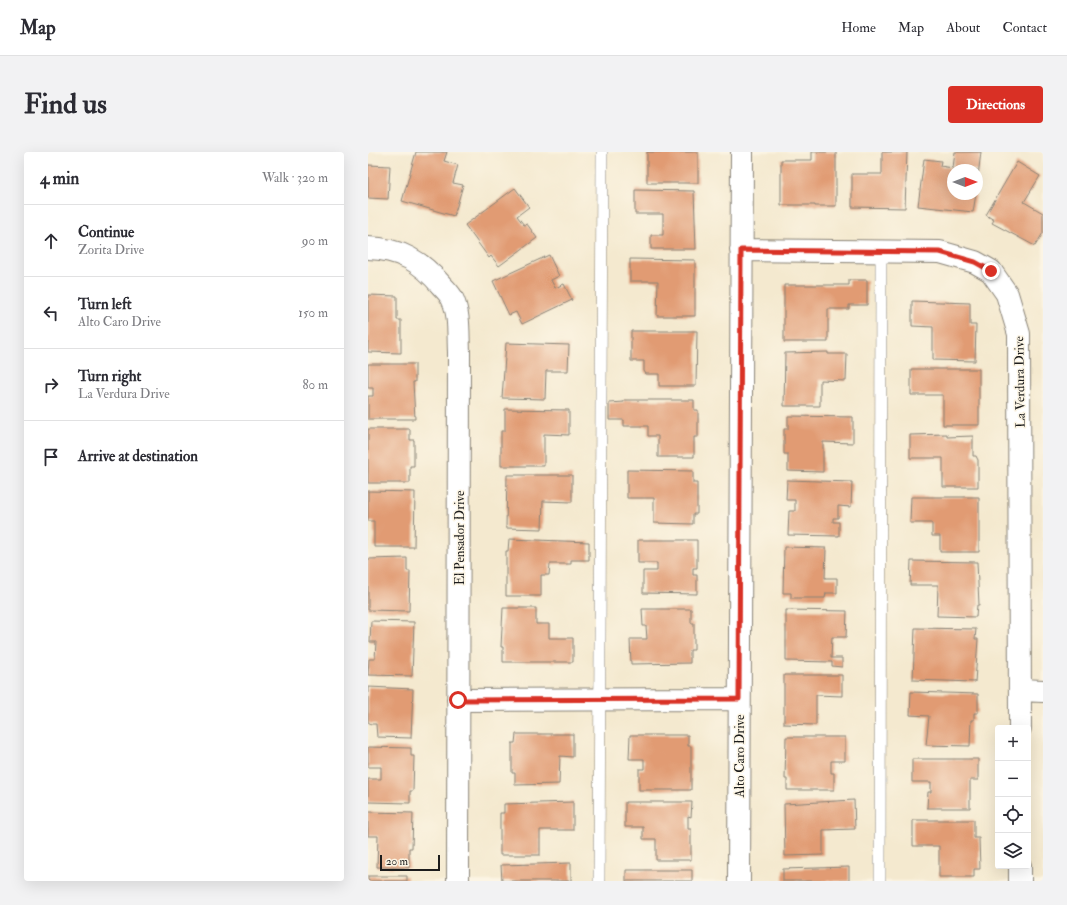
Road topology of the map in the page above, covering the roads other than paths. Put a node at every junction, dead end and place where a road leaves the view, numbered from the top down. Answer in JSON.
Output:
{"nodes":[{"id":1,"x":602,"y":152,"type":"edge"},
{"id":2,"x":742,"y":152,"type":"edge"},
{"id":3,"x":368,"y":248,"type":"edge"},
{"id":4,"x":741,"y":250,"type":"junction"},
{"id":5,"x":881,"y":252,"type":"junction"},
{"id":6,"x":1020,"y":690,"type":"junction"},
{"id":7,"x":1043,"y":691,"type":"edge"},
{"id":8,"x":739,"y":699,"type":"junction"},
{"id":9,"x":458,"y":700,"type":"junction"},
{"id":10,"x":600,"y":700,"type":"junction"},
{"id":11,"x":1020,"y":725,"type":"edge"},
{"id":12,"x":1020,"y":869,"type":"edge"},
{"id":13,"x":458,"y":881,"type":"edge"},
{"id":14,"x":599,"y":881,"type":"edge"},
{"id":15,"x":739,"y":881,"type":"edge"},
{"id":16,"x":880,"y":881,"type":"edge"},
{"id":17,"x":1020,"y":881,"type":"edge"}],
"edges":[{"from":1,"to":10,"type":"lane"},
{"from":2,"to":4,"type":"street","name":"Alto Caro Drive"},
{"from":3,"to":9,"type":"street","name":"El Pensador Drive"},
{"from":4,"to":5,"type":"street","name":"La Verdura Drive"},
{"from":4,"to":8,"type":"street","name":"Alto Caro Drive"},
{"from":5,"to":6,"type":"street","name":"La Verdura Drive"},
{"from":5,"to":16,"type":"lane"},
{"from":6,"to":7,"type":"street"},
{"from":6,"to":11,"type":"street","name":"La Verdura Drive"},
{"from":8,"to":10,"type":"street"},
{"from":8,"to":15,"type":"street","name":"Alto Caro Drive"},
{"from":9,"to":10,"type":"street"},
{"from":9,"to":13,"type":"street","name":"El Pensador Drive"},
{"from":10,"to":14,"type":"lane"},
{"from":12,"to":17,"type":"street"}]}
